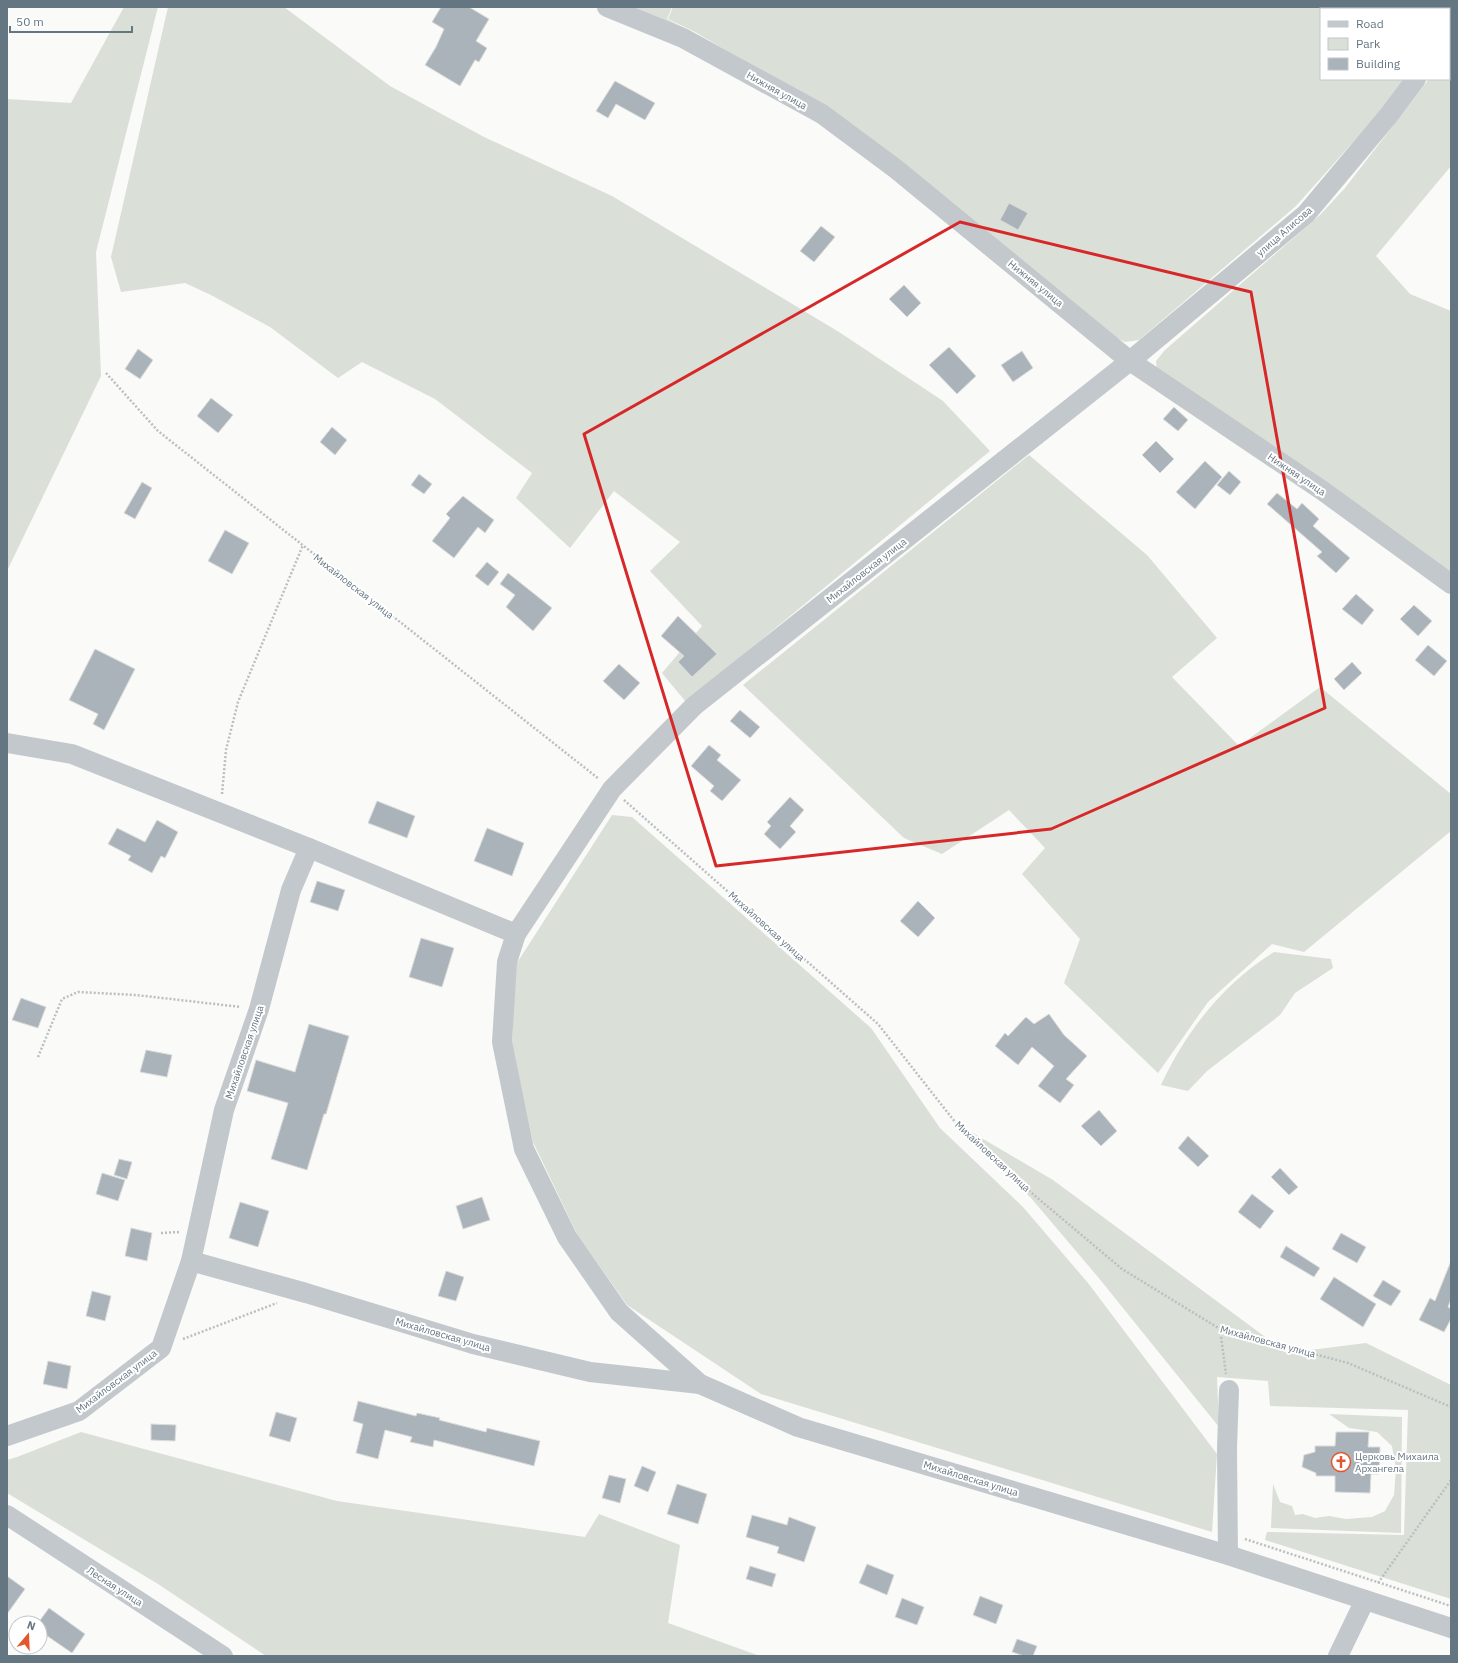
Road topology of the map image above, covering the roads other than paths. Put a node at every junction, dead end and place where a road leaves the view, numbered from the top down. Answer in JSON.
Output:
{"nodes":[{"id":1,"x":607,"y":7,"type":"edge"},
{"id":2,"x":1415,"y":80,"type":"edge"},
{"id":3,"x":1130,"y":361,"type":"junction"},
{"id":4,"x":1451,"y":584,"type":"edge"},
{"id":5,"x":7,"y":743,"type":"edge"},
{"id":6,"x":309,"y":848,"type":"junction"},
{"id":7,"x":516,"y":934,"type":"junction"},
{"id":8,"x":191,"y":1261,"type":"junction"},
{"id":9,"x":700,"y":1384,"type":"junction"},
{"id":10,"x":1229,"y":1390,"type":"road end"},
{"id":11,"x":7,"y":1436,"type":"edge"},
{"id":12,"x":7,"y":1515,"type":"edge"},
{"id":13,"x":1228,"y":1555,"type":"junction"},
{"id":14,"x":1365,"y":1600,"type":"junction"},
{"id":15,"x":1451,"y":1628,"type":"edge"},
{"id":16,"x":223,"y":1656,"type":"edge"},
{"id":17,"x":1338,"y":1656,"type":"edge"}],
"edges":[{"from":1,"to":3,"type":"street","name":"Нижняя улица"},
{"from":2,"to":3,"type":"street","name":"улица Алисова"},
{"from":3,"to":4,"type":"street","name":"Нижняя улица"},
{"from":3,"to":7,"type":"street","name":"Михайловская улица"},
{"from":5,"to":6,"type":"street"},
{"from":6,"to":7,"type":"street"},
{"from":6,"to":8,"type":"street","name":"Михайловская улица"},
{"from":7,"to":9,"type":"street","name":"Михайловская улица"},
{"from":8,"to":9,"type":"street","name":"Михайловская улица"},
{"from":8,"to":11,"type":"street","name":"Михайловская улица"},
{"from":9,"to":13,"type":"street","name":"Михайловская улица"},
{"from":10,"to":13,"type":"street"},
{"from":12,"to":16,"type":"street","name":"Лесная улица"},
{"from":13,"to":14,"type":"street","name":"Михайловская улица"},
{"from":14,"to":15,"type":"street","name":"Михайловская улица"},
{"from":14,"to":17,"type":"street"}]}
